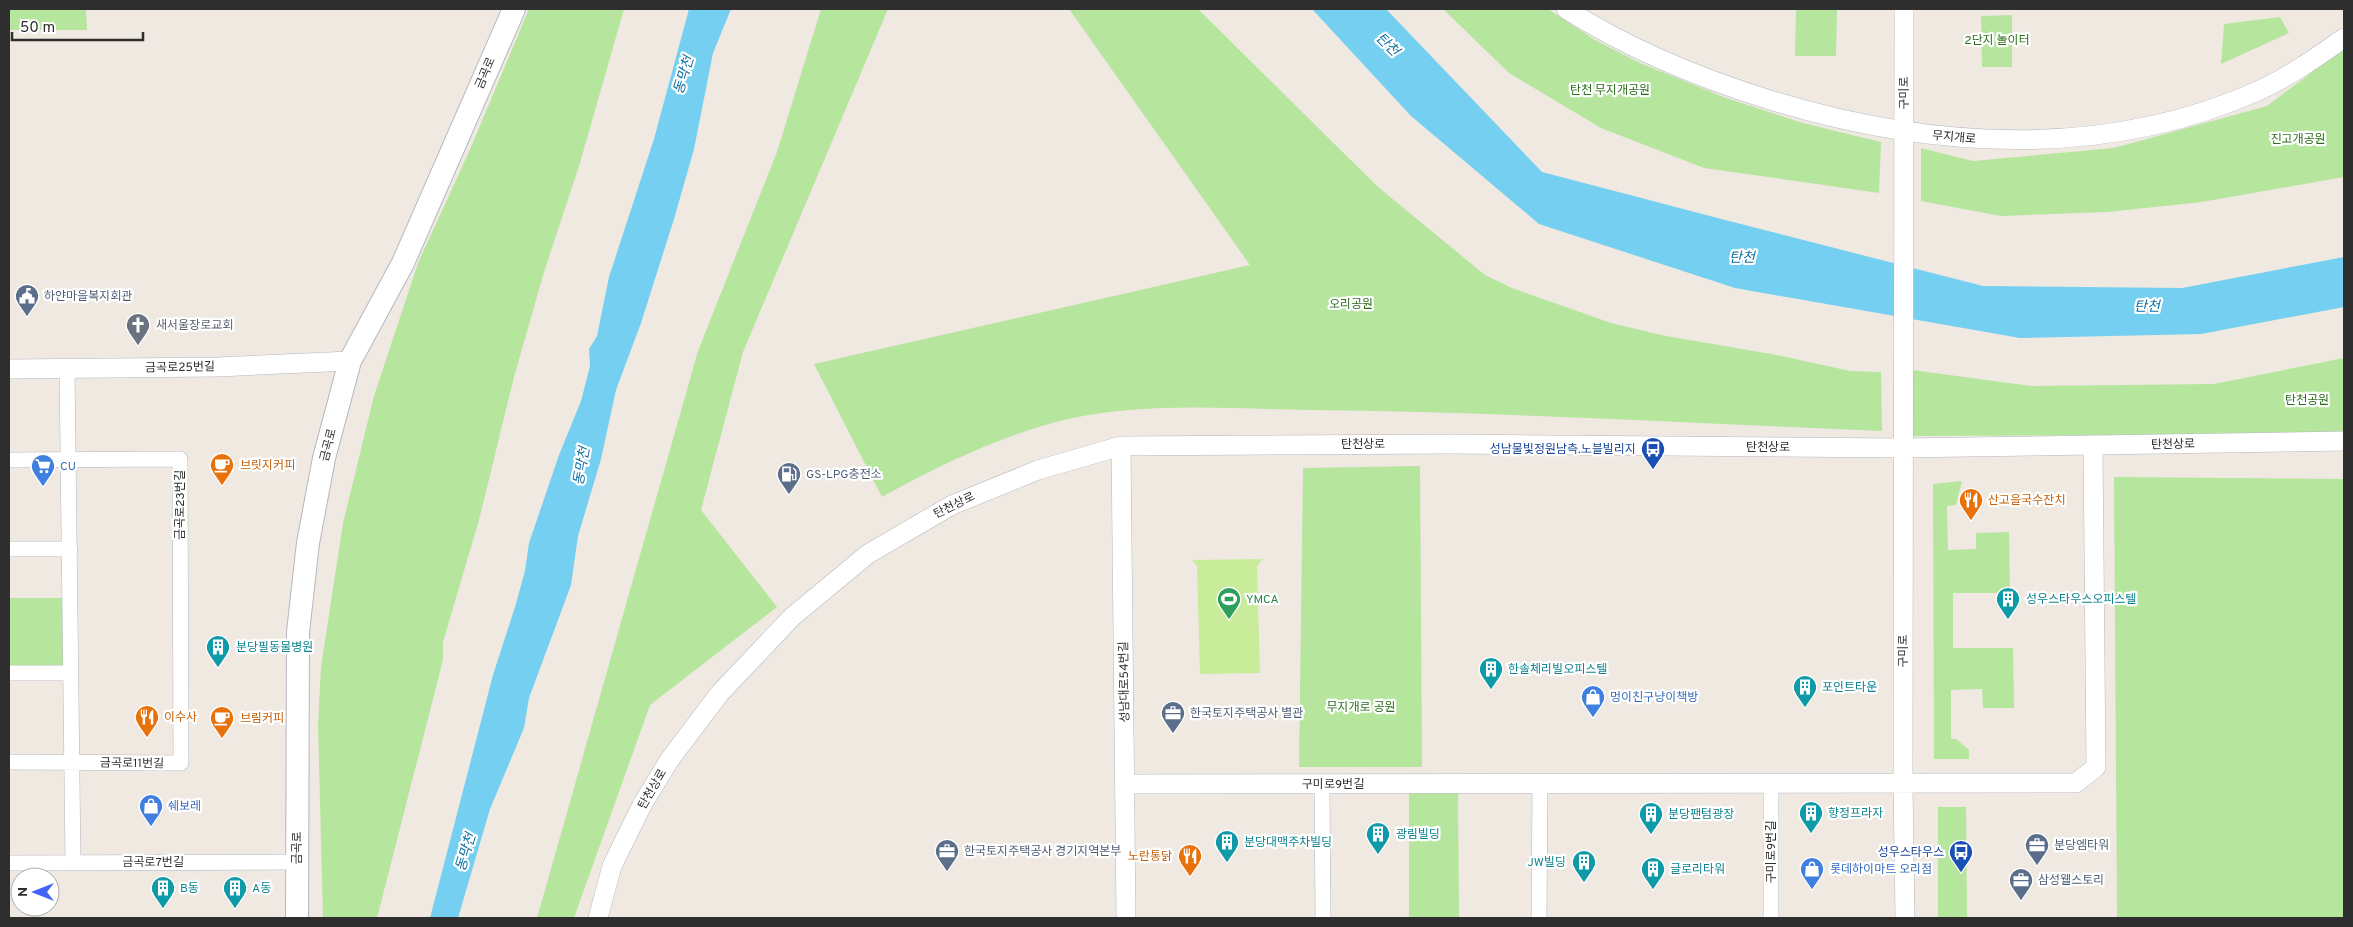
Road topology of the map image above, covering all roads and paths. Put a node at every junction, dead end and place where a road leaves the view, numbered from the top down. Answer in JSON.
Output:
{"nodes":[{"id":1,"x":514,"y":9,"type":"edge"},
{"id":2,"x":1566,"y":9,"type":"edge"},
{"id":3,"x":1904,"y":9,"type":"edge"},
{"id":4,"x":2344,"y":38,"type":"edge"},
{"id":5,"x":1904,"y":132,"type":"junction"},
{"id":6,"x":350,"y":361,"type":"junction"},
{"id":7,"x":67,"y":368,"type":"junction"},
{"id":8,"x":9,"y":369,"type":"edge"},
{"id":9,"x":2344,"y":441,"type":"edge"},
{"id":10,"x":1121,"y":446,"type":"junction"},
{"id":11,"x":2093,"y":446,"type":"junction"},
{"id":12,"x":1903,"y":448,"type":"junction"},
{"id":13,"x":9,"y":460,"type":"edge"},
{"id":14,"x":68,"y":460,"type":"junction"},
{"id":15,"x":9,"y":549,"type":"edge"},
{"id":16,"x":70,"y":549,"type":"junction"},
{"id":17,"x":180,"y":633,"type":"joint"},
{"id":18,"x":9,"y":673,"type":"edge"},
{"id":19,"x":71,"y":673,"type":"junction"},
{"id":20,"x":9,"y":762,"type":"edge"},
{"id":21,"x":72,"y":762,"type":"junction"},
{"id":22,"x":1126,"y":784,"type":"junction"},
{"id":23,"x":1322,"y":784,"type":"junction"},
{"id":24,"x":1540,"y":785,"type":"junction"},
{"id":25,"x":1771,"y":785,"type":"junction"},
{"id":26,"x":1903,"y":785,"type":"junction"},
{"id":27,"x":9,"y":862,"type":"edge"},
{"id":28,"x":73,"y":862,"type":"junction"},
{"id":29,"x":297,"y":862,"type":"junction"},
{"id":30,"x":298,"y":918,"type":"edge"},
{"id":31,"x":598,"y":918,"type":"edge"},
{"id":32,"x":1126,"y":918,"type":"edge"},
{"id":33,"x":1324,"y":918,"type":"edge"},
{"id":34,"x":1539,"y":918,"type":"edge"},
{"id":35,"x":1771,"y":918,"type":"edge"},
{"id":36,"x":1905,"y":918,"type":"edge"}],
"edges":[{"from":1,"to":6,"type":"main road","name":"금곡로"},
{"from":2,"to":5,"type":"street","name":"무지개로"},
{"from":3,"to":5,"type":"street","name":"구미로"},
{"from":4,"to":5,"type":"street","name":"무지개로"},
{"from":5,"to":12,"type":"street","name":"구미로"},
{"from":6,"to":7,"type":"street","name":"금곡로25번길"},
{"from":6,"to":29,"type":"main road","name":"금곡로"},
{"from":7,"to":8,"type":"street","name":"금곡로25번길"},
{"from":7,"to":14,"type":"street"},
{"from":9,"to":11,"type":"street","name":"탄천상로"},
{"from":10,"to":12,"type":"street","name":"탄천상로"},
{"from":10,"to":22,"type":"street","name":"성남대로54번길"},
{"from":10,"to":31,"type":"street","name":"탄천상로"},
{"from":11,"to":12,"type":"street","name":"탄천상로"},
{"from":11,"to":26,"type":"street","name":"구미로9번길"},
{"from":12,"to":26,"type":"street","name":"구미로"},
{"from":13,"to":14,"type":"street","name":"금곡로23번길"},
{"from":14,"to":16,"type":"street"},
{"from":14,"to":17,"type":"street","name":"금곡로23번길"},
{"from":15,"to":16,"type":"street"},
{"from":16,"to":19,"type":"street"},
{"from":17,"to":21,"type":"street","name":"금곡로11번길"},
{"from":18,"to":19,"type":"street"},
{"from":19,"to":21,"type":"street"},
{"from":20,"to":21,"type":"street","name":"금곡로11번길"},
{"from":21,"to":28,"type":"street"},
{"from":22,"to":23,"type":"street","name":"구미로9번길"},
{"from":22,"to":32,"type":"street","name":"성남대로54번길"},
{"from":23,"to":24,"type":"street","name":"구미로9번길"},
{"from":23,"to":33,"type":"street"},
{"from":24,"to":25,"type":"street","name":"구미로9번길"},
{"from":24,"to":34,"type":"street"},
{"from":25,"to":26,"type":"street","name":"구미로9번길"},
{"from":25,"to":35,"type":"street","name":"구미로9번길"},
{"from":26,"to":36,"type":"street","name":"구미로"},
{"from":27,"to":28,"type":"street","name":"금곡로7번길"},
{"from":28,"to":29,"type":"street","name":"금곡로7번길"},
{"from":29,"to":30,"type":"main road","name":"금곡로"}]}
